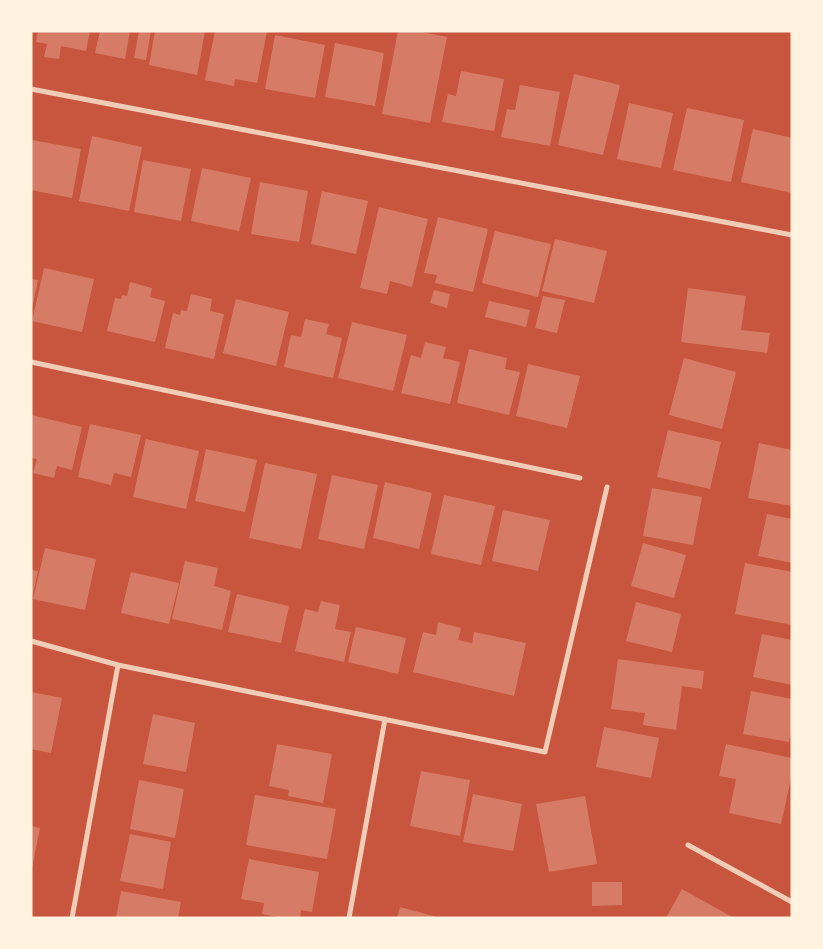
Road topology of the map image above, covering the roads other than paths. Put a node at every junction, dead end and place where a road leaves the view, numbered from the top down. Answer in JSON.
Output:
{"nodes":[{"id":1,"x":31,"y":89,"type":"edge"},
{"id":2,"x":792,"y":235,"type":"edge"},
{"id":3,"x":31,"y":362,"type":"edge"},
{"id":4,"x":580,"y":478,"type":"dead end"},
{"id":5,"x":607,"y":486,"type":"dead end"},
{"id":6,"x":31,"y":641,"type":"edge"},
{"id":7,"x":118,"y":665,"type":"junction"},
{"id":8,"x":385,"y":719,"type":"junction"},
{"id":9,"x":688,"y":845,"type":"dead end"},
{"id":10,"x":792,"y":902,"type":"edge"},
{"id":11,"x":72,"y":918,"type":"edge"},
{"id":12,"x":349,"y":918,"type":"edge"}],
"edges":[{"from":1,"to":2,"type":"street"},
{"from":3,"to":4,"type":"street"},
{"from":5,"to":8,"type":"street"},
{"from":6,"to":7,"type":"street"},
{"from":7,"to":8,"type":"street"},
{"from":7,"to":11,"type":"street"},
{"from":8,"to":12,"type":"street"},
{"from":9,"to":10,"type":"street"}]}
